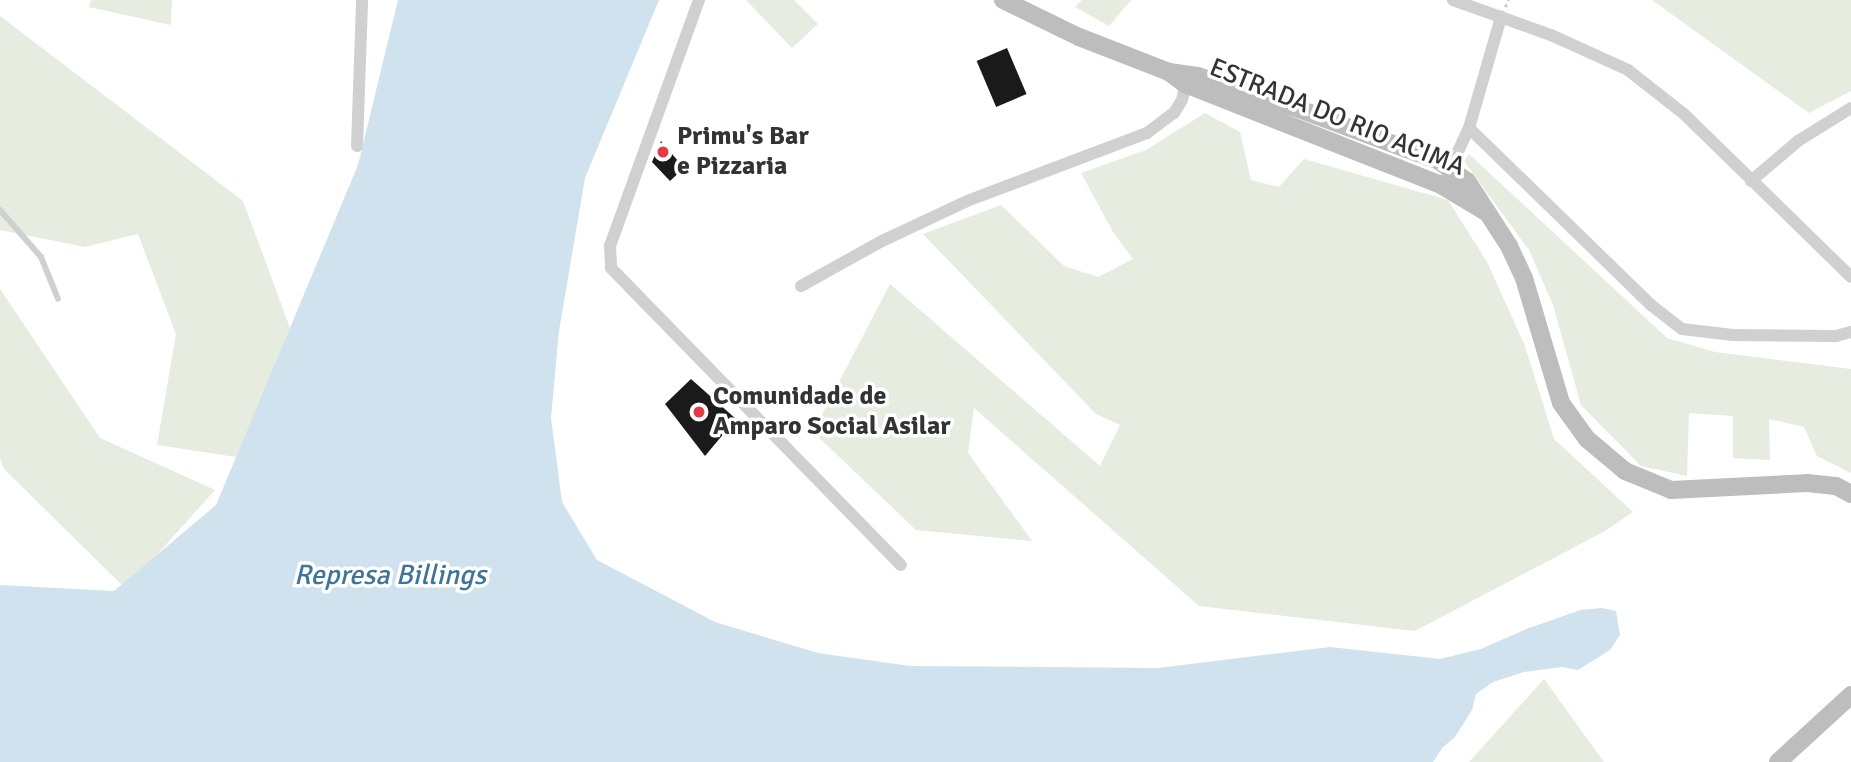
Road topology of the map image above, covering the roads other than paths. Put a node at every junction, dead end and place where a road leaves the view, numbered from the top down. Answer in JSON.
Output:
{"nodes":[{"id":1,"x":362,"y":0,"type":"edge"},
{"id":2,"x":699,"y":0,"type":"edge"},
{"id":3,"x":1003,"y":0,"type":"edge"},
{"id":4,"x":1453,"y":0,"type":"edge"},
{"id":5,"x":1501,"y":17,"type":"junction"},
{"id":6,"x":1186,"y":79,"type":"junction"},
{"id":7,"x":1851,"y":108,"type":"edge"},
{"id":8,"x":1469,"y":128,"type":"junction"},
{"id":9,"x":357,"y":146,"type":"dead end"},
{"id":10,"x":1450,"y":167,"type":"junction"},
{"id":11,"x":1751,"y":181,"type":"junction"},
{"id":12,"x":1441,"y":185,"type":"junction"},
{"id":13,"x":0,"y":210,"type":"edge"},
{"id":14,"x":1486,"y":212,"type":"junction"},
{"id":15,"x":1851,"y":277,"type":"edge"},
{"id":16,"x":801,"y":286,"type":"dead end"},
{"id":17,"x":58,"y":299,"type":"dead end"},
{"id":18,"x":1851,"y":332,"type":"edge"},
{"id":19,"x":1851,"y":494,"type":"edge"},
{"id":20,"x":901,"y":565,"type":"dead end"},
{"id":21,"x":1851,"y":695,"type":"edge"},
{"id":22,"x":1779,"y":762,"type":"edge"}],
"edges":[{"from":1,"to":9,"type":"street"},
{"from":2,"to":20,"type":"street"},
{"from":3,"to":6,"type":"main road","name":"ESTRADA DO RIO ACIMA"},
{"from":4,"to":5,"type":"street"},
{"from":5,"to":8,"type":"street"},
{"from":5,"to":11,"type":"street"},
{"from":6,"to":10,"type":"main road","name":"ESTRADA DO RIO ACIMA"},
{"from":6,"to":12,"type":"main road","name":"ESTRADA DO RIO ACIMA"},
{"from":6,"to":16,"type":"street"},
{"from":7,"to":11,"type":"street"},
{"from":8,"to":10,"type":"street"},
{"from":8,"to":18,"type":"street"},
{"from":10,"to":12,"type":"street"},
{"from":10,"to":14,"type":"main road","name":"ESTRADA DO RIO ACIMA"},
{"from":11,"to":15,"type":"street"},
{"from":12,"to":14,"type":"main road","name":"ESTRADA DO RIO ACIMA"},
{"from":13,"to":17,"type":"lane"},
{"from":14,"to":19,"type":"main road","name":"ESTRADA DO RIO ACIMA"},
{"from":21,"to":22,"type":"main road"}]}
